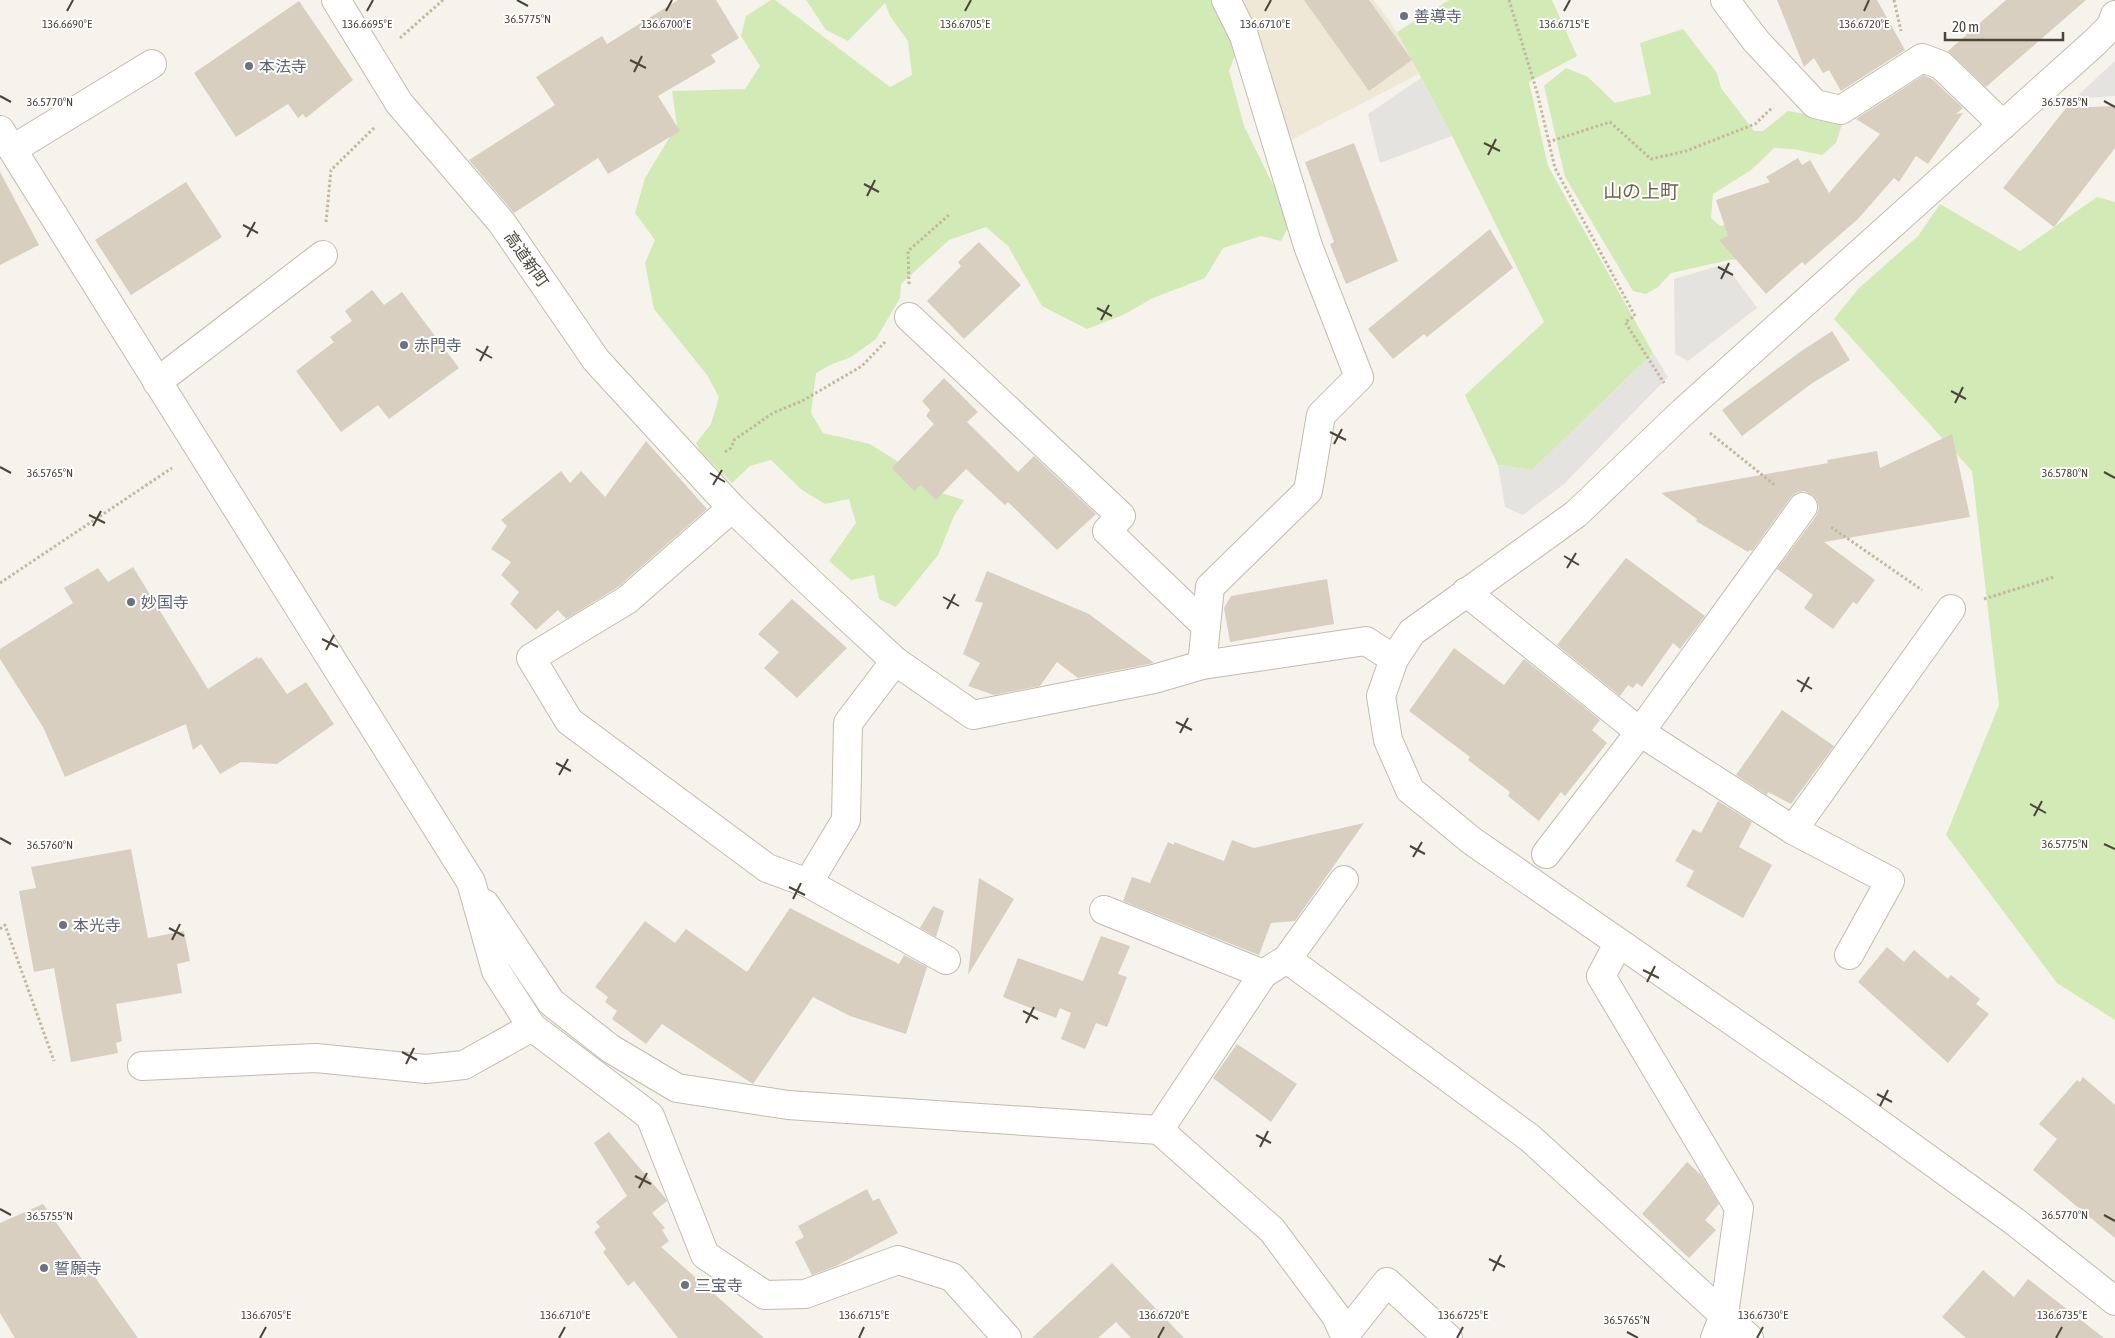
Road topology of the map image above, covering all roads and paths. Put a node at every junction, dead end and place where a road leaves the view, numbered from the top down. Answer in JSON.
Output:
{"nodes":[{"id":1,"x":336,"y":0,"type":"edge"},
{"id":2,"x":442,"y":0,"type":"edge"},
{"id":3,"x":1226,"y":0,"type":"edge"},
{"id":4,"x":1509,"y":0,"type":"edge"},
{"id":5,"x":1724,"y":0,"type":"edge"},
{"id":6,"x":2115,"y":15,"type":"edge"},
{"id":7,"x":373,"y":61,"type":"junction"},
{"id":8,"x":152,"y":64,"type":"dead end"},
{"id":9,"x":399,"y":103,"type":"junction"},
{"id":10,"x":1755,"y":124,"type":"dead end"},
{"id":11,"x":2003,"y":125,"type":"junction"},
{"id":12,"x":6,"y":139,"type":"edge"},
{"id":13,"x":1548,"y":142,"type":"junction"},
{"id":14,"x":949,"y":215,"type":"dead end"},
{"id":15,"x":323,"y":255,"type":"joint"},
{"id":16,"x":909,"y":317,"type":"junction"},
{"id":17,"x":157,"y":382,"type":"junction"},
{"id":18,"x":1683,"y":412,"type":"junction"},
{"id":19,"x":199,"y":450,"type":"junction"},
{"id":20,"x":697,"y":470,"type":"junction"},
{"id":21,"x":1802,"y":507,"type":"junction"},
{"id":22,"x":732,"y":508,"type":"junction"},
{"id":23,"x":2054,"y":578,"type":"dead end"},
{"id":24,"x":0,"y":583,"type":"edge"},
{"id":25,"x":1466,"y":592,"type":"junction"},
{"id":26,"x":1951,"y":609,"type":"junction"},
{"id":27,"x":1206,"y":626,"type":"junction"},
{"id":28,"x":1394,"y":659,"type":"junction"},
{"id":29,"x":895,"y":661,"type":"junction"},
{"id":30,"x":1202,"y":665,"type":"junction"},
{"id":31,"x":1640,"y":732,"type":"junction"},
{"id":32,"x":1793,"y":830,"type":"junction"},
{"id":33,"x":1546,"y":854,"type":"dead end"},
{"id":34,"x":1344,"y":880,"type":"dead end"},
{"id":35,"x":470,"y":882,"type":"junction"},
{"id":36,"x":808,"y":883,"type":"junction"},
{"id":37,"x":1104,"y":910,"type":"dead end"},
{"id":38,"x":0,"y":929,"type":"edge"},
{"id":39,"x":1618,"y":944,"type":"junction"},
{"id":40,"x":1849,"y":954,"type":"dead end"},
{"id":41,"x":946,"y":960,"type":"dead end"},
{"id":42,"x":1287,"y":960,"type":"junction"},
{"id":43,"x":1263,"y":974,"type":"junction"},
{"id":44,"x":532,"y":1027,"type":"junction"},
{"id":45,"x":54,"y":1061,"type":"dead end"},
{"id":46,"x":142,"y":1066,"type":"dead end"},
{"id":47,"x":1159,"y":1130,"type":"junction"},
{"id":48,"x":2115,"y":1301,"type":"edge"},
{"id":49,"x":1720,"y":1326,"type":"edge"},
{"id":50,"x":1345,"y":1336,"type":"edge"},
{"id":51,"x":1007,"y":1338,"type":"edge"},
{"id":52,"x":1448,"y":1338,"type":"edge"},
{"id":53,"x":1749,"y":1338,"type":"edge"}],
"edges":[{"from":1,"to":7,"type":"street","name":"高道新町"},
{"from":2,"to":7,"type":"path"},
{"from":3,"to":27,"type":"street"},
{"from":4,"to":13,"type":"path"},
{"from":5,"to":11,"type":"street"},
{"from":6,"to":11,"type":"street"},
{"from":7,"to":9,"type":"street","name":"高道新町"},
{"from":8,"to":12,"type":"street"},
{"from":9,"to":15,"type":"path"},
{"from":9,"to":20,"type":"street","name":"高道新町"},
{"from":10,"to":13,"type":"path"},
{"from":11,"to":18,"type":"street"},
{"from":12,"to":17,"type":"street"},
{"from":13,"to":18,"type":"path"},
{"from":14,"to":16,"type":"path"},
{"from":15,"to":17,"type":"street"},
{"from":16,"to":20,"type":"path"},
{"from":16,"to":27,"type":"street"},
{"from":17,"to":19,"type":"street"},
{"from":18,"to":21,"type":"path"},
{"from":18,"to":25,"type":"street"},
{"from":19,"to":24,"type":"path"},
{"from":19,"to":35,"type":"street"},
{"from":20,"to":22,"type":"street","name":"高道新町"},
{"from":21,"to":26,"type":"path"},
{"from":21,"to":31,"type":"street"},
{"from":22,"to":29,"type":"street","name":"高道新町"},
{"from":22,"to":36,"type":"street"},
{"from":23,"to":26,"type":"path"},
{"from":25,"to":28,"type":"street"},
{"from":25,"to":31,"type":"street"},
{"from":26,"to":32,"type":"street"},
{"from":27,"to":30,"type":"street"},
{"from":28,"to":30,"type":"street","name":"高道新町"},
{"from":28,"to":39,"type":"street"},
{"from":29,"to":30,"type":"street","name":"高道新町"},
{"from":29,"to":36,"type":"street"},
{"from":31,"to":32,"type":"street"},
{"from":31,"to":33,"type":"street"},
{"from":32,"to":40,"type":"street"},
{"from":34,"to":42,"type":"street"},
{"from":35,"to":44,"type":"street"},
{"from":35,"to":47,"type":"street"},
{"from":36,"to":41,"type":"street"},
{"from":37,"to":43,"type":"street"},
{"from":38,"to":45,"type":"path"},
{"from":39,"to":48,"type":"street"},
{"from":39,"to":49,"type":"street"},
{"from":42,"to":43,"type":"street"},
{"from":42,"to":49,"type":"street"},
{"from":43,"to":47,"type":"street"},
{"from":44,"to":46,"type":"street"},
{"from":44,"to":51,"type":"street"},
{"from":47,"to":50,"type":"street"},
{"from":49,"to":53,"type":"street"},
{"from":50,"to":52,"type":"street"}]}
